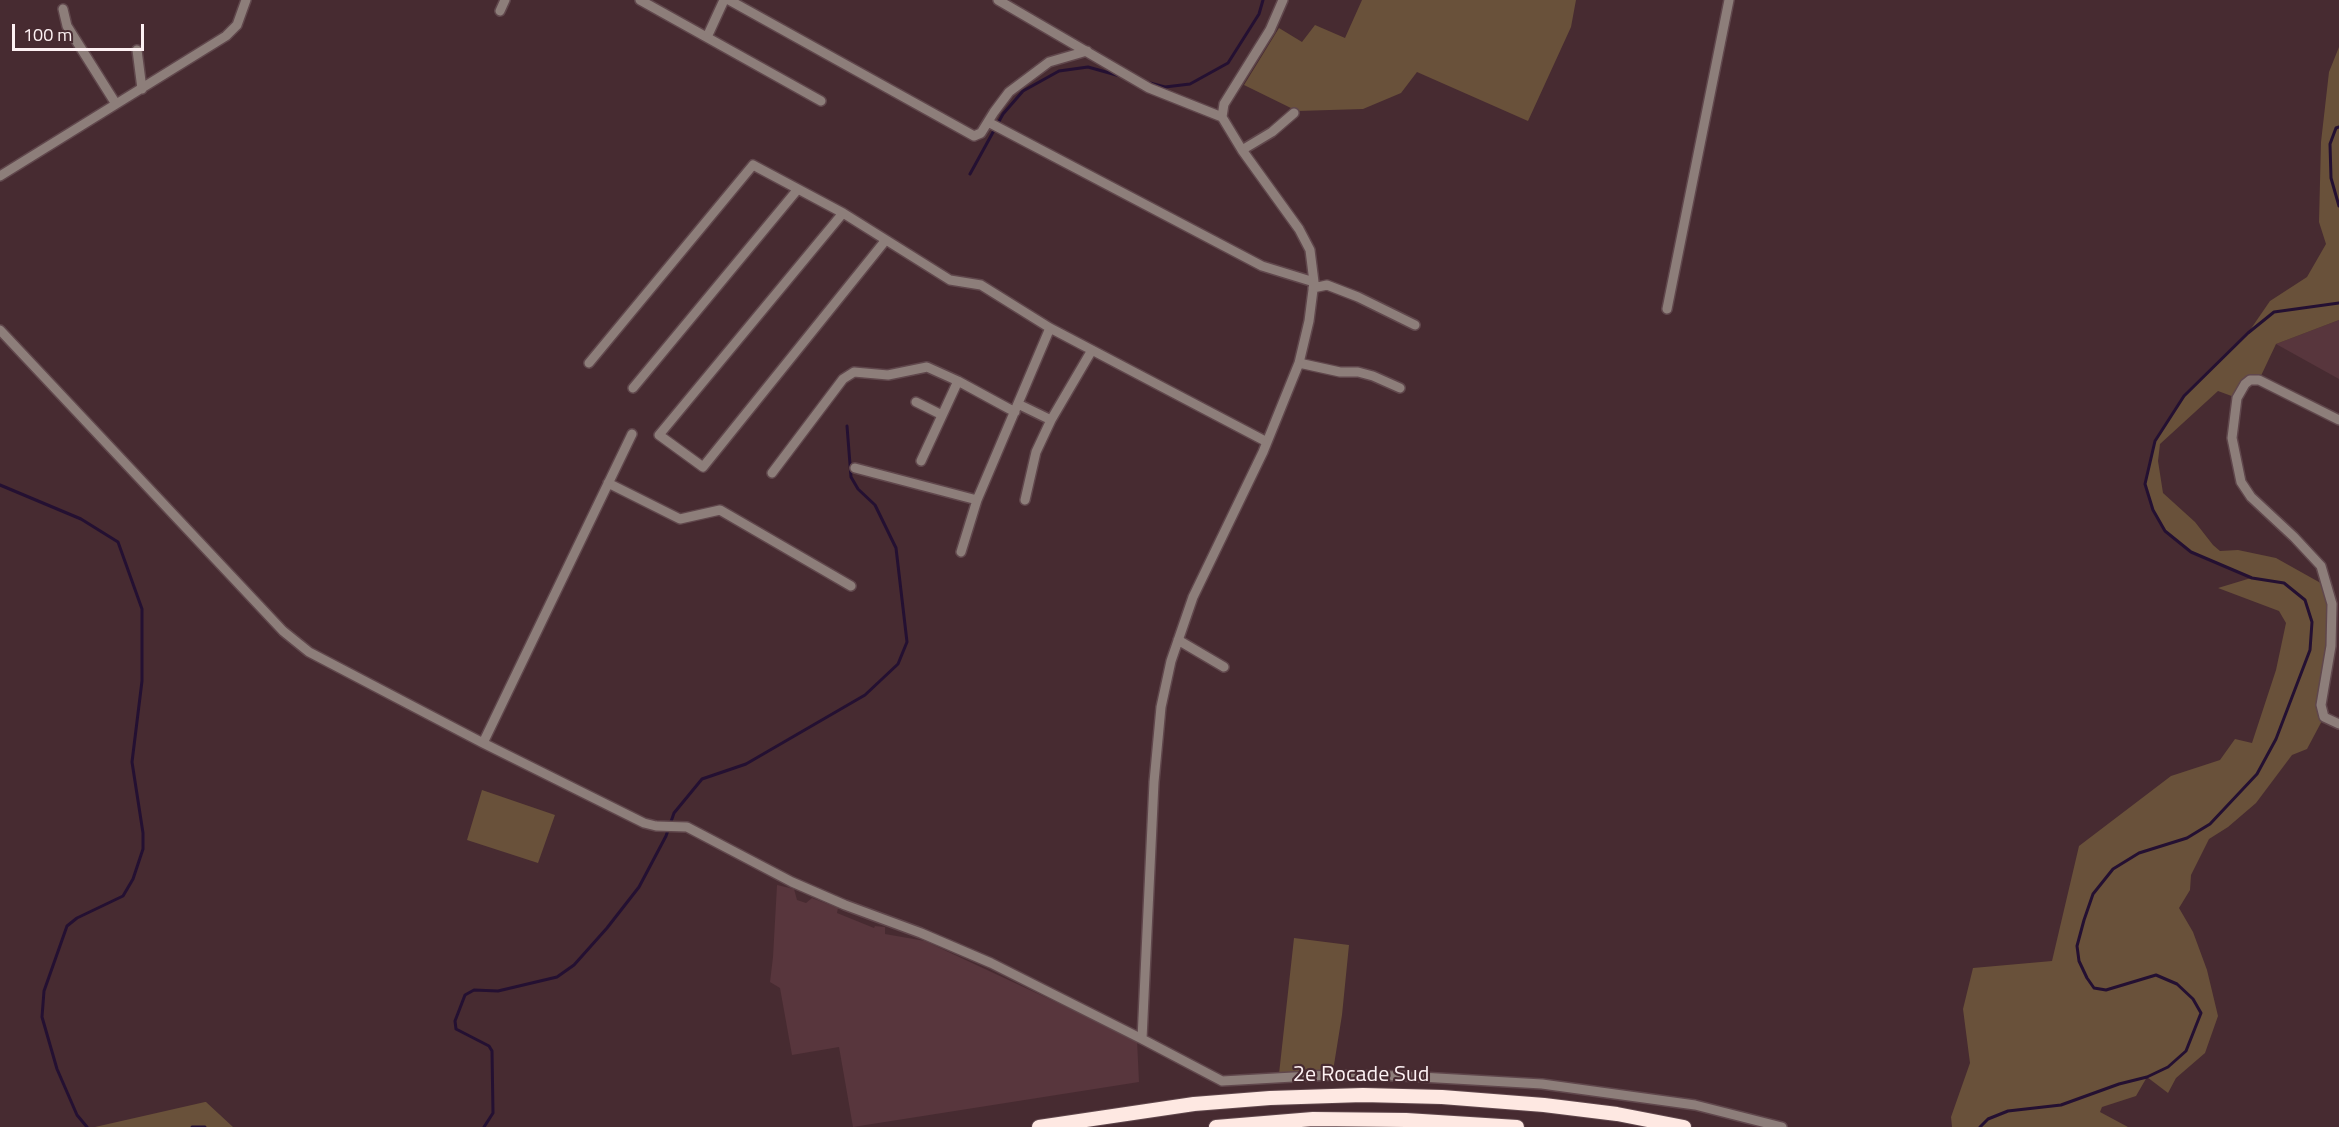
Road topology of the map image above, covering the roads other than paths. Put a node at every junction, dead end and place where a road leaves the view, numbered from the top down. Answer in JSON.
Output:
{"nodes":[{"id":1,"x":246,"y":0,"type":"edge"},
{"id":2,"x":505,"y":0,"type":"edge"},
{"id":3,"x":640,"y":0,"type":"edge"},
{"id":4,"x":724,"y":0,"type":"edge"},
{"id":5,"x":729,"y":0,"type":"edge"},
{"id":6,"x":998,"y":0,"type":"edge"},
{"id":7,"x":1283,"y":0,"type":"edge"},
{"id":8,"x":1729,"y":0,"type":"edge"},
{"id":9,"x":63,"y":9,"type":"dead end"},
{"id":10,"x":500,"y":11,"type":"dead end"},
{"id":11,"x":707,"y":37,"type":"junction"},
{"id":12,"x":137,"y":50,"type":"dead end"},
{"id":13,"x":1088,"y":51,"type":"junction"},
{"id":14,"x":142,"y":88,"type":"junction"},
{"id":15,"x":821,"y":100,"type":"dead end"},
{"id":16,"x":116,"y":104,"type":"junction"},
{"id":17,"x":1294,"y":113,"type":"dead end"},
{"id":18,"x":1222,"y":117,"type":"junction"},
{"id":19,"x":988,"y":122,"type":"junction"},
{"id":20,"x":1242,"y":150,"type":"junction"},
{"id":21,"x":0,"y":176,"type":"edge"},
{"id":22,"x":798,"y":189,"type":"junction"},
{"id":23,"x":843,"y":213,"type":"junction"},
{"id":24,"x":885,"y":241,"type":"junction"},
{"id":25,"x":1314,"y":285,"type":"junction"},
{"id":26,"x":1667,"y":309,"type":"dead end"},
{"id":27,"x":1415,"y":325,"type":"dead end"},
{"id":28,"x":1050,"y":328,"type":"junction"},
{"id":29,"x":0,"y":330,"type":"edge"},
{"id":30,"x":1092,"y":350,"type":"junction"},
{"id":31,"x":589,"y":363,"type":"dead end"},
{"id":32,"x":1299,"y":363,"type":"junction"},
{"id":33,"x":958,"y":381,"type":"junction"},
{"id":34,"x":633,"y":388,"type":"dead end"},
{"id":35,"x":1400,"y":388,"type":"dead end"},
{"id":36,"x":916,"y":402,"type":"dead end"},
{"id":37,"x":1016,"y":408,"type":"junction"},
{"id":38,"x":942,"y":415,"type":"junction"},
{"id":39,"x":1051,"y":420,"type":"junction"},
{"id":40,"x":2339,"y":420,"type":"edge"},
{"id":41,"x":632,"y":434,"type":"dead end"},
{"id":42,"x":1267,"y":442,"type":"junction"},
{"id":43,"x":921,"y":461,"type":"dead end"},
{"id":44,"x":855,"y":468,"type":"dead end"},
{"id":45,"x":772,"y":473,"type":"dead end"},
{"id":46,"x":608,"y":483,"type":"junction"},
{"id":47,"x":1025,"y":500,"type":"dead end"},
{"id":48,"x":977,"y":501,"type":"junction"},
{"id":49,"x":961,"y":552,"type":"dead end"},
{"id":50,"x":851,"y":586,"type":"dead end"},
{"id":51,"x":1178,"y":640,"type":"junction"},
{"id":52,"x":1224,"y":667,"type":"dead end"},
{"id":53,"x":2339,"y":724,"type":"edge"},
{"id":54,"x":483,"y":743,"type":"junction"},
{"id":55,"x":1142,"y":1039,"type":"junction"},
{"id":56,"x":1039,"y":1127,"type":"edge"},
{"id":57,"x":1215,"y":1127,"type":"edge"},
{"id":58,"x":1518,"y":1127,"type":"edge"},
{"id":59,"x":1684,"y":1127,"type":"edge"},
{"id":60,"x":1782,"y":1127,"type":"edge"}],
"edges":[{"from":1,"to":14,"type":"street"},
{"from":2,"to":10,"type":"street"},
{"from":3,"to":11,"type":"street"},
{"from":4,"to":11,"type":"street"},
{"from":5,"to":19,"type":"street"},
{"from":6,"to":13,"type":"street"},
{"from":7,"to":18,"type":"street"},
{"from":8,"to":26,"type":"street"},
{"from":9,"to":16,"type":"street"},
{"from":11,"to":15,"type":"street"},
{"from":12,"to":14,"type":"street"},
{"from":13,"to":18,"type":"street"},
{"from":13,"to":19,"type":"street"},
{"from":14,"to":16,"type":"street"},
{"from":16,"to":21,"type":"street"},
{"from":17,"to":20,"type":"street"},
{"from":18,"to":20,"type":"street"},
{"from":19,"to":25,"type":"street"},
{"from":20,"to":25,"type":"street"},
{"from":22,"to":23,"type":"street"},
{"from":22,"to":31,"type":"street"},
{"from":22,"to":34,"type":"street"},
{"from":23,"to":24,"type":"street"},
{"from":23,"to":24,"type":"street"},
{"from":24,"to":28,"type":"street"},
{"from":25,"to":27,"type":"street"},
{"from":25,"to":32,"type":"street"},
{"from":28,"to":30,"type":"street"},
{"from":28,"to":37,"type":"street"},
{"from":29,"to":54,"type":"street"},
{"from":30,"to":39,"type":"street"},
{"from":30,"to":42,"type":"street"},
{"from":32,"to":35,"type":"street"},
{"from":32,"to":42,"type":"street"},
{"from":33,"to":37,"type":"street"},
{"from":33,"to":38,"type":"street"},
{"from":33,"to":45,"type":"street"},
{"from":36,"to":38,"type":"street"},
{"from":37,"to":39,"type":"street"},
{"from":37,"to":48,"type":"street"},
{"from":38,"to":43,"type":"street"},
{"from":39,"to":47,"type":"street"},
{"from":40,"to":53,"type":"street"},
{"from":41,"to":46,"type":"street"},
{"from":42,"to":51,"type":"street"},
{"from":44,"to":48,"type":"street"},
{"from":46,"to":50,"type":"street"},
{"from":46,"to":54,"type":"street"},
{"from":48,"to":49,"type":"street"},
{"from":51,"to":52,"type":"street"},
{"from":51,"to":55,"type":"street"},
{"from":54,"to":55,"type":"street"},
{"from":55,"to":60,"type":"street"},
{"from":56,"to":59,"type":"highway","name":"2e Rocade Sud"},
{"from":57,"to":58,"type":"highway","name":"2e Rocade Sud"}]}
